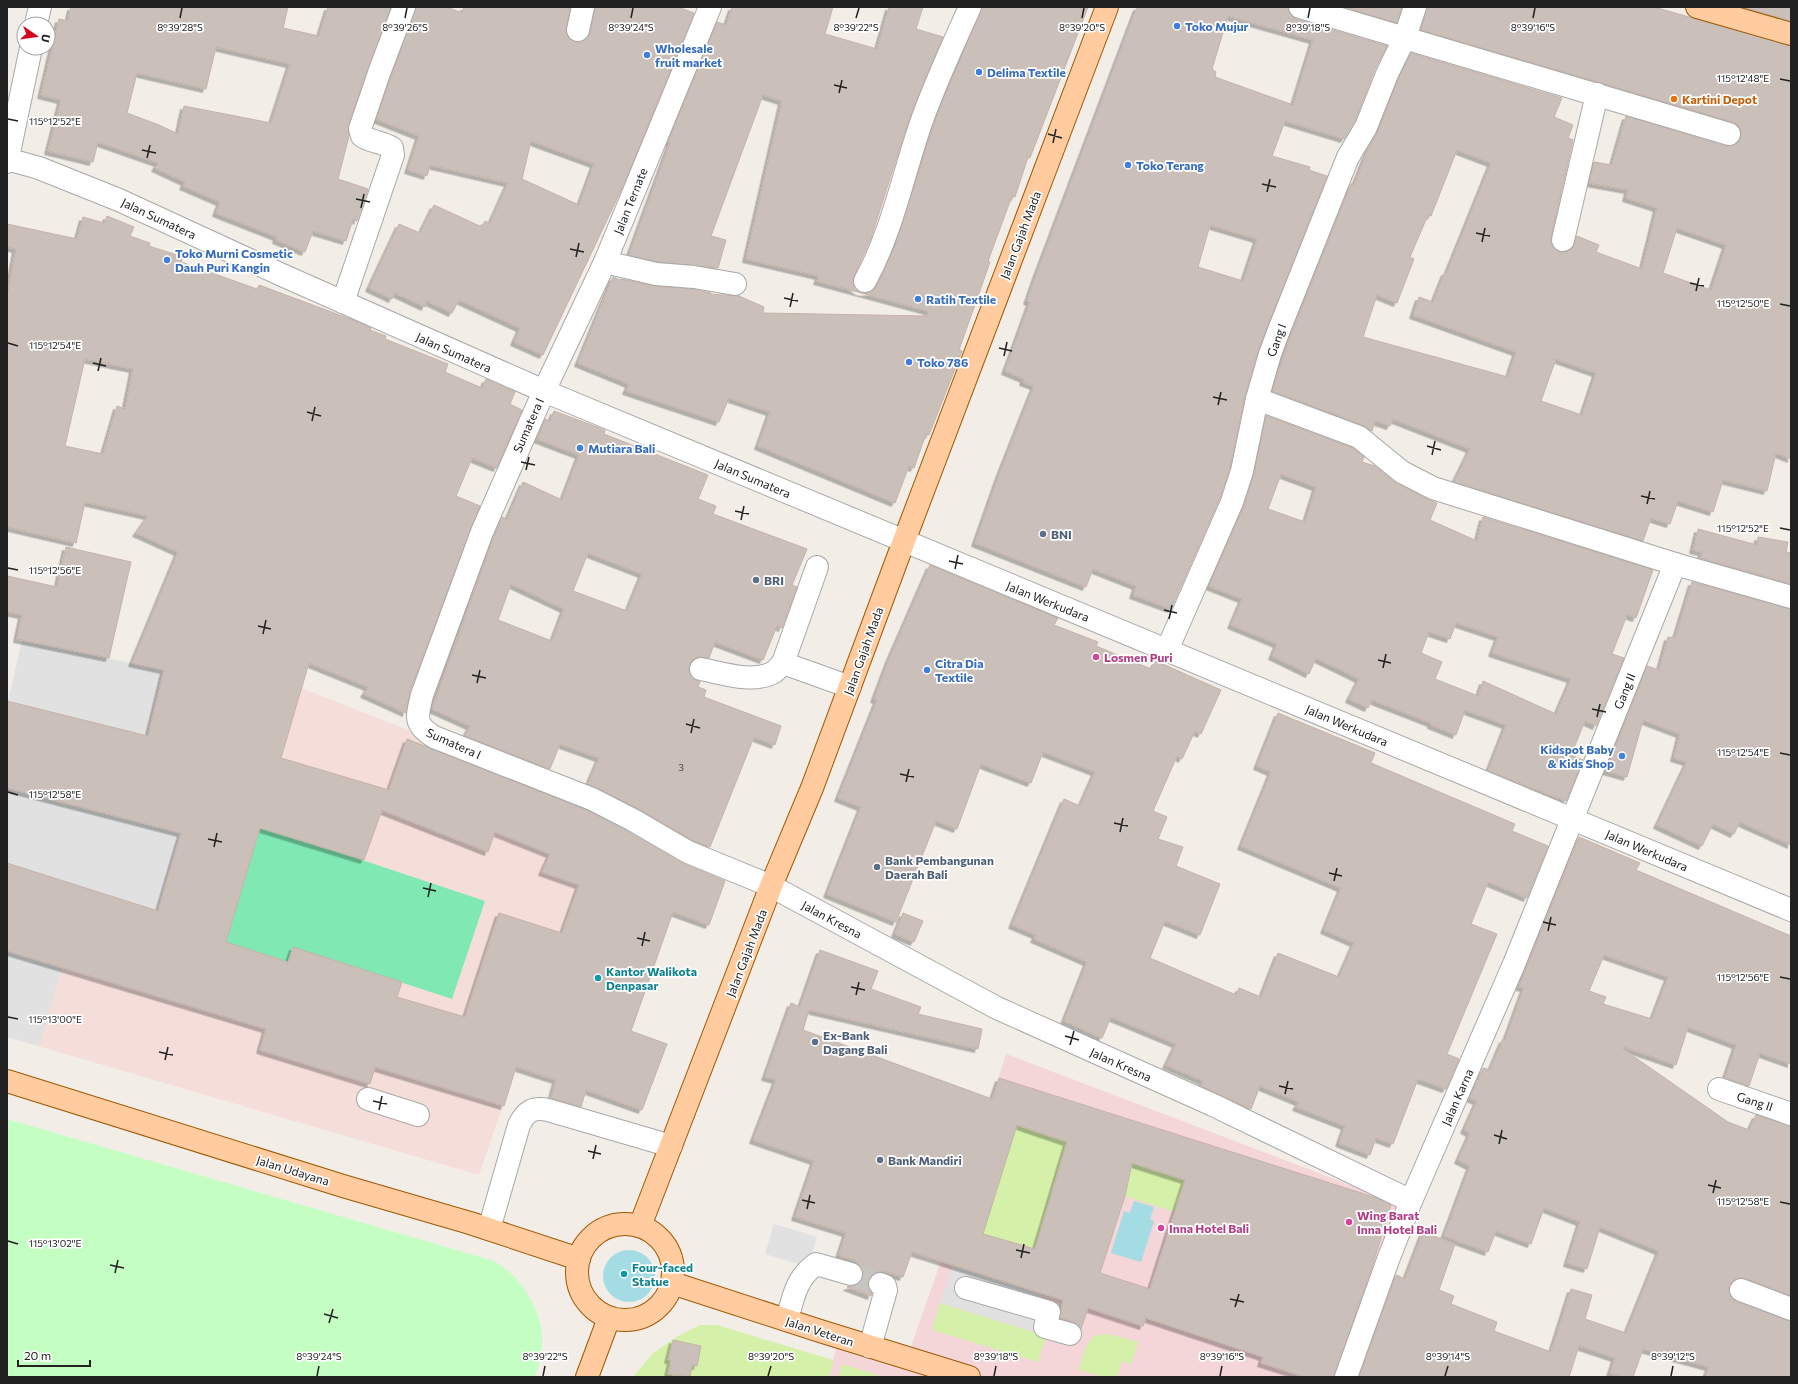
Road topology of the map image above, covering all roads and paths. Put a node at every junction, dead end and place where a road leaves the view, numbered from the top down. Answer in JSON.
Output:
{"nodes":[{"id":1,"x":404,"y":7,"type":"edge"},
{"id":2,"x":583,"y":7,"type":"edge"},
{"id":3,"x":710,"y":7,"type":"edge"},
{"id":4,"x":970,"y":7,"type":"edge"},
{"id":5,"x":1107,"y":7,"type":"edge"},
{"id":6,"x":1300,"y":7,"type":"edge"},
{"id":7,"x":1415,"y":7,"type":"edge"},
{"id":8,"x":1697,"y":7,"type":"edge"},
{"id":9,"x":578,"y":30,"type":"dead end"},
{"id":10,"x":1791,"y":34,"type":"edge"},
{"id":11,"x":1405,"y":38,"type":"junction"},
{"id":12,"x":29,"y":56,"type":"edge"},
{"id":13,"x":1597,"y":94,"type":"junction"},
{"id":14,"x":1729,"y":134,"type":"dead end"},
{"id":15,"x":7,"y":160,"type":"edge"},
{"id":16,"x":1563,"y":240,"type":"dead end"},
{"id":17,"x":605,"y":262,"type":"junction"},
{"id":18,"x":866,"y":281,"type":"dead end"},
{"id":19,"x":735,"y":284,"type":"dead end"},
{"id":20,"x":343,"y":302,"type":"junction"},
{"id":21,"x":544,"y":391,"type":"junction"},
{"id":22,"x":1257,"y":399,"type":"junction"},
{"id":23,"x":904,"y":541,"type":"junction"},
{"id":24,"x":1675,"y":564,"type":"junction"},
{"id":25,"x":817,"y":567,"type":"dead end"},
{"id":26,"x":1791,"y":597,"type":"edge"},
{"id":27,"x":1167,"y":650,"type":"junction"},
{"id":28,"x":793,"y":667,"type":"junction"},
{"id":29,"x":701,"y":669,"type":"dead end"},
{"id":30,"x":850,"y":687,"type":"junction"},
{"id":31,"x":1574,"y":819,"type":"junction"},
{"id":32,"x":771,"y":886,"type":"junction"},
{"id":33,"x":1791,"y":910,"type":"edge"},
{"id":34,"x":7,"y":1081,"type":"edge"},
{"id":35,"x":1719,"y":1089,"type":"dead end"},
{"id":36,"x":368,"y":1099,"type":"dead end"},
{"id":37,"x":1791,"y":1114,"type":"edge"},
{"id":38,"x":418,"y":1115,"type":"dead end"},
{"id":39,"x":671,"y":1146,"type":"junction"},
{"id":40,"x":1411,"y":1201,"type":"junction"},
{"id":41,"x":640,"y":1226,"type":"junction"},
{"id":42,"x":489,"y":1229,"type":"junction"},
{"id":43,"x":579,"y":1259,"type":"junction"},
{"id":44,"x":851,"y":1274,"type":"tunnel mouth"},
{"id":45,"x":672,"y":1283,"type":"junction"},
{"id":46,"x":880,"y":1284,"type":"dead end"},
{"id":47,"x":966,"y":1288,"type":"dead end"},
{"id":48,"x":1741,"y":1290,"type":"dead end"},
{"id":49,"x":1791,"y":1309,"type":"edge"},
{"id":50,"x":610,"y":1318,"type":"junction"},
{"id":51,"x":787,"y":1320,"type":"junction"},
{"id":52,"x":1070,"y":1334,"type":"dead end"},
{"id":53,"x":870,"y":1347,"type":"junction"},
{"id":54,"x":587,"y":1377,"type":"edge"},
{"id":55,"x":969,"y":1377,"type":"edge"},
{"id":56,"x":1346,"y":1377,"type":"edge"}],
"edges":[{"from":1,"to":20,"type":"street"},
{"from":2,"to":9,"type":"street"},
{"from":3,"to":17,"type":"street","name":"Jalan Ternate"},
{"from":4,"to":18,"type":"street"},
{"from":5,"to":23,"type":"main road","name":"Jalan Gajah Mada"},
{"from":6,"to":11,"type":"street"},
{"from":7,"to":11,"type":"street","name":"Gang I"},
{"from":8,"to":10,"type":"main road"},
{"from":11,"to":13,"type":"street"},
{"from":11,"to":22,"type":"street","name":"Gang I"},
{"from":12,"to":15,"type":"street"},
{"from":13,"to":14,"type":"street"},
{"from":13,"to":16,"type":"street"},
{"from":15,"to":20,"type":"street","name":"Jalan Sumatera"},
{"from":17,"to":19,"type":"street"},
{"from":17,"to":21,"type":"street","name":"Jalan Ternate"},
{"from":20,"to":21,"type":"street","name":"Jalan Sumatera"},
{"from":21,"to":23,"type":"street","name":"Jalan Sumatera"},
{"from":21,"to":32,"type":"street","name":"Sumatera I"},
{"from":22,"to":24,"type":"street"},
{"from":22,"to":27,"type":"street","name":"Gang I"},
{"from":23,"to":27,"type":"street","name":"Jalan Werkudara"},
{"from":23,"to":30,"type":"main road","name":"Jalan Gajah Mada"},
{"from":24,"to":26,"type":"street"},
{"from":24,"to":31,"type":"street","name":"Gang II"},
{"from":25,"to":28,"type":"street"},
{"from":27,"to":31,"type":"street","name":"Jalan Werkudara"},
{"from":28,"to":29,"type":"street"},
{"from":28,"to":30,"type":"street"},
{"from":30,"to":32,"type":"main road","name":"Jalan Gajah Mada"},
{"from":31,"to":33,"type":"street","name":"Jalan Werkudara"},
{"from":31,"to":40,"type":"street","name":"Jalan Karna"},
{"from":32,"to":39,"type":"main road","name":"Jalan Gajah Mada"},
{"from":32,"to":40,"type":"street","name":"Jalan Kresna"},
{"from":34,"to":42,"type":"main road","name":"Jalan Udayana"},
{"from":35,"to":37,"type":"street","name":"Gang II"},
{"from":36,"to":38,"type":"street"},
{"from":39,"to":41,"type":"main road","name":"Jalan Gajah Mada"},
{"from":39,"to":42,"type":"street"},
{"from":40,"to":56,"type":"street","name":"Jalan Karna"},
{"from":41,"to":43,"type":"main road"},
{"from":41,"to":45,"type":"main road"},
{"from":42,"to":43,"type":"main road","name":"Jalan Udayana"},
{"from":43,"to":50,"type":"main road"},
{"from":44,"to":51,"type":"street"},
{"from":45,"to":50,"type":"main road"},
{"from":45,"to":51,"type":"main road","name":"Jalan Veteran"},
{"from":46,"to":53,"type":"street"},
{"from":47,"to":52,"type":"street"},
{"from":48,"to":49,"type":"street"},
{"from":50,"to":54,"type":"main road"},
{"from":51,"to":53,"type":"main road","name":"Jalan Veteran"},
{"from":53,"to":55,"type":"main road","name":"Jalan Veteran"}]}
